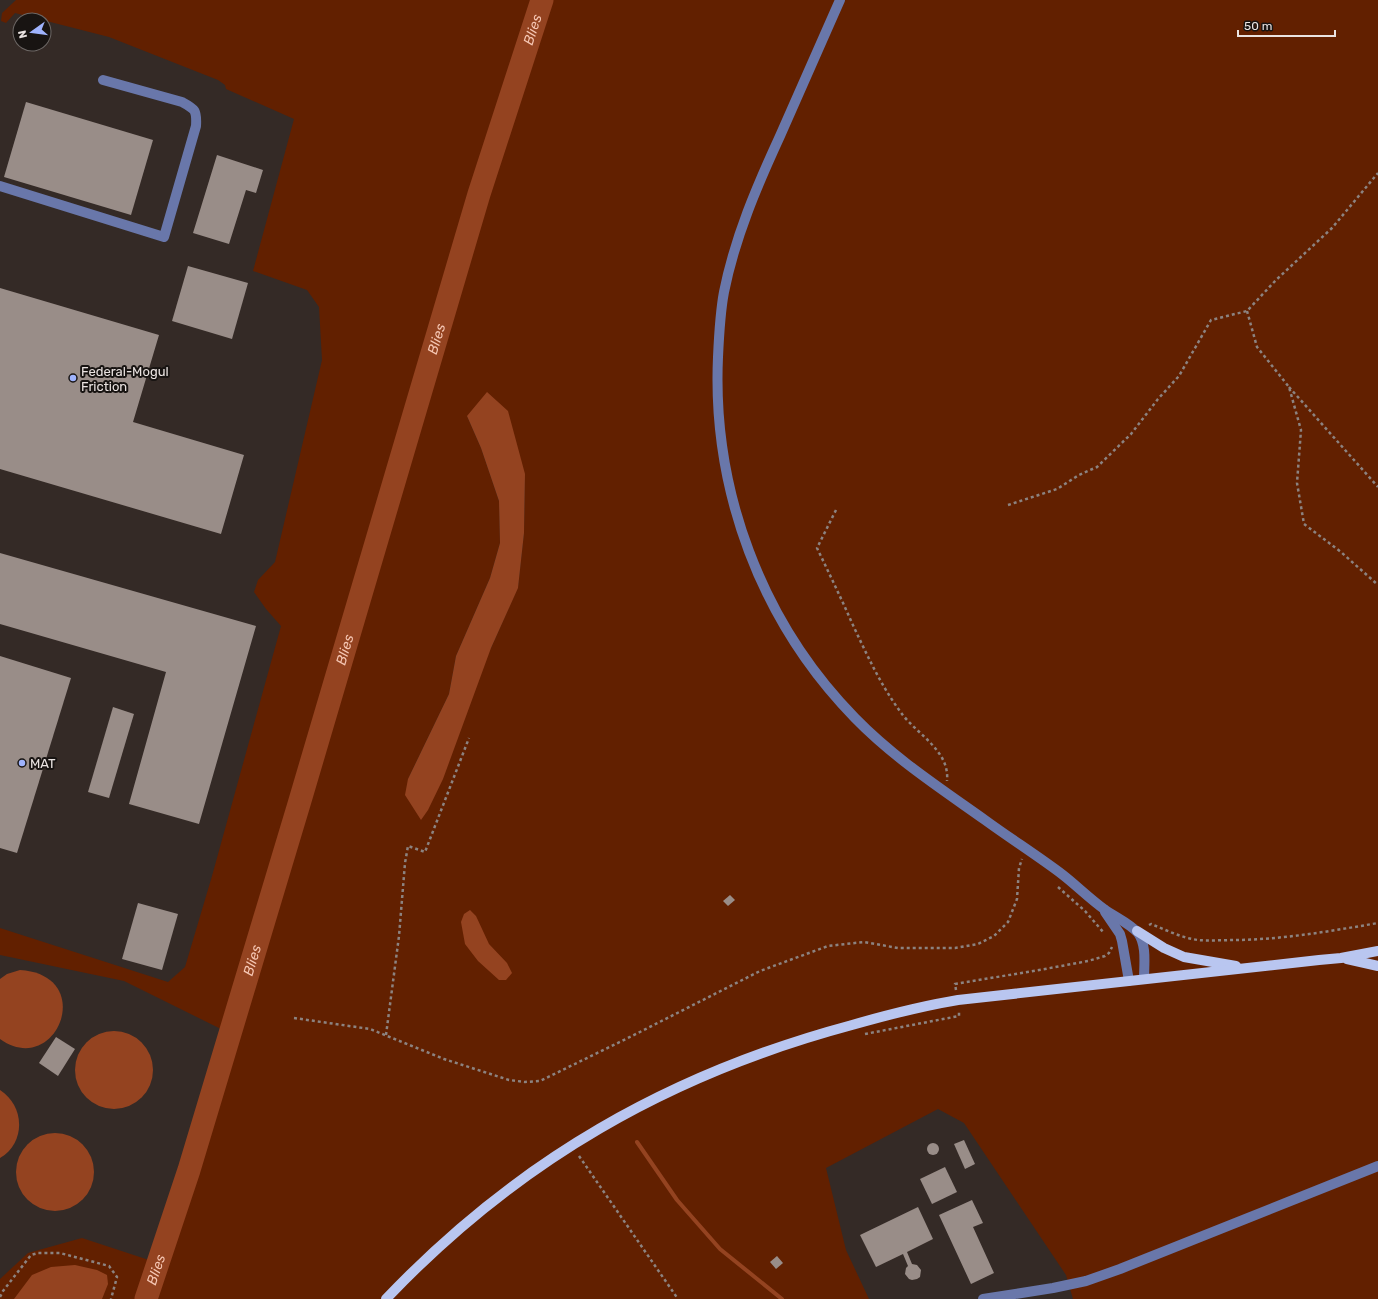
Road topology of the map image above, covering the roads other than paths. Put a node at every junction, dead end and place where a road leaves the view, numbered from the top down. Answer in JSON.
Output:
{"nodes":[{"id":1,"x":840,"y":0,"type":"edge"},
{"id":2,"x":103,"y":80,"type":"dead end"},
{"id":3,"x":0,"y":186,"type":"edge"},
{"id":4,"x":1103,"y":909,"type":"junction"},
{"id":5,"x":1137,"y":931,"type":"junction"},
{"id":6,"x":1378,"y":951,"type":"edge"},
{"id":7,"x":1341,"y":958,"type":"junction"},
{"id":8,"x":1378,"y":966,"type":"edge"},
{"id":9,"x":1248,"y":968,"type":"junction"},
{"id":10,"x":1144,"y":979,"type":"junction"},
{"id":11,"x":1128,"y":981,"type":"junction"},
{"id":12,"x":1378,"y":1166,"type":"edge"},
{"id":13,"x":386,"y":1299,"type":"edge"},
{"id":14,"x":983,"y":1299,"type":"edge"}],
"edges":[{"from":1,"to":4,"type":"street"},
{"from":2,"to":3,"type":"street"},
{"from":4,"to":5,"type":"street"},
{"from":4,"to":11,"type":"street"},
{"from":5,"to":9,"type":"main road"},
{"from":5,"to":10,"type":"street"},
{"from":6,"to":7,"type":"main road"},
{"from":7,"to":8,"type":"main road"},
{"from":7,"to":9,"type":"main road"},
{"from":9,"to":10,"type":"main road"},
{"from":10,"to":11,"type":"main road"},
{"from":11,"to":13,"type":"main road"},
{"from":12,"to":14,"type":"street"}]}
